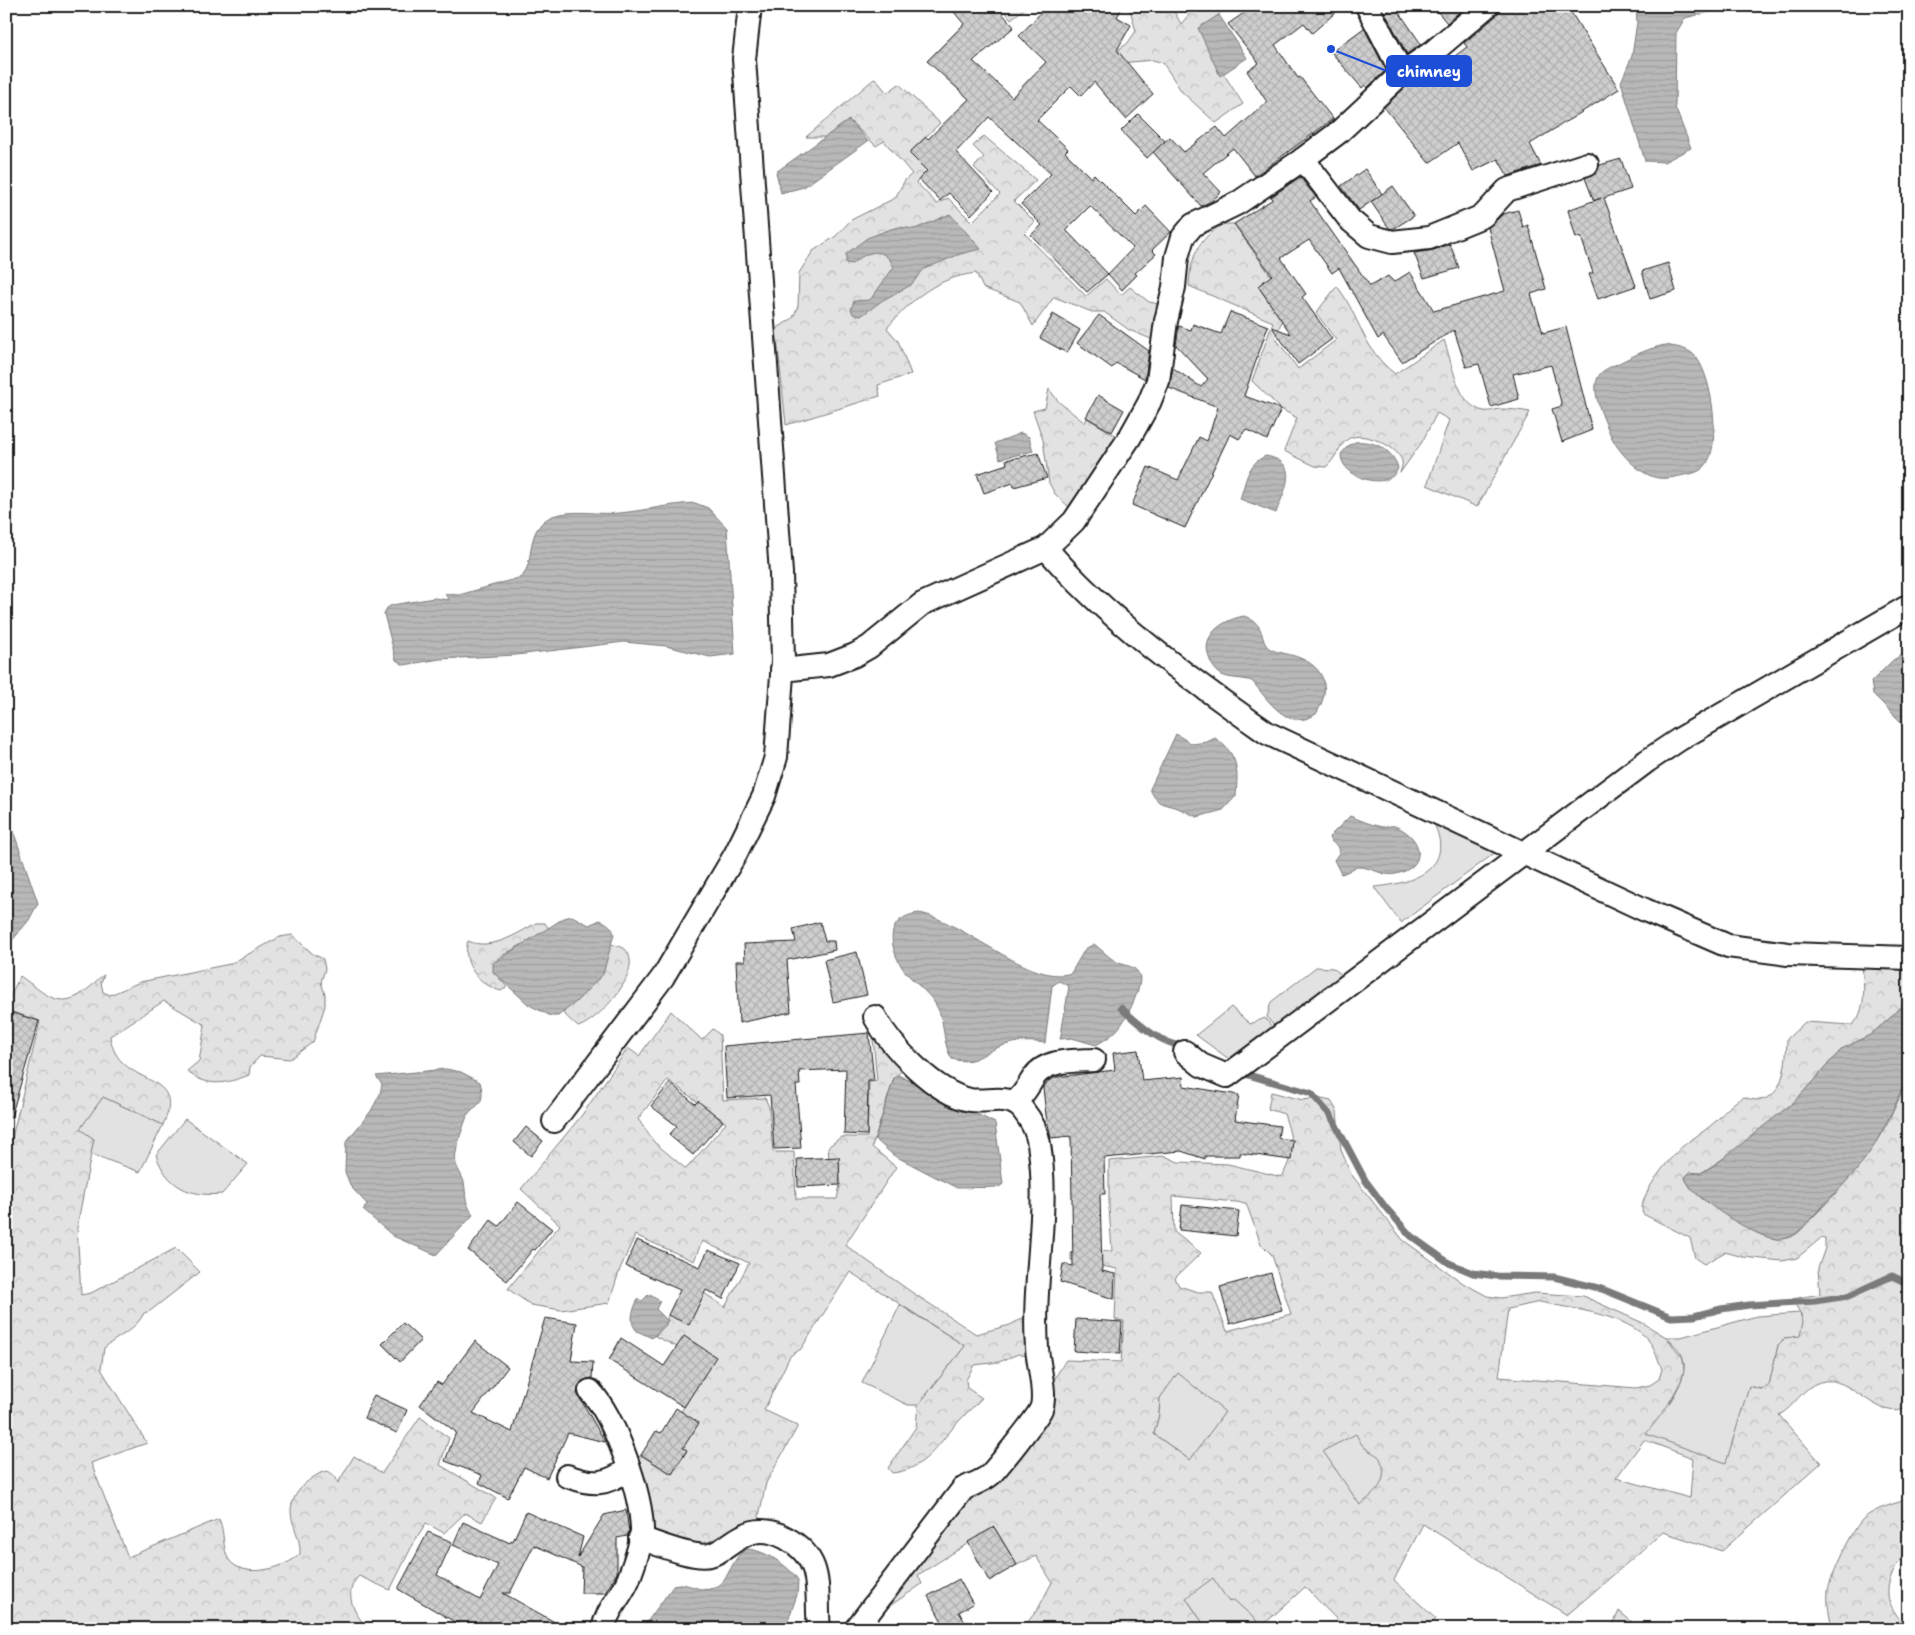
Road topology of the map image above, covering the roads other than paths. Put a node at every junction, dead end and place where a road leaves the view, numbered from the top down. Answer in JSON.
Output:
{"nodes":[{"id":1,"x":750,"y":6,"type":"edge"},
{"id":2,"x":1367,"y":6,"type":"edge"},
{"id":3,"x":1487,"y":6,"type":"edge"},
{"id":4,"x":1402,"y":73,"type":"junction"},
{"id":5,"x":1303,"y":159,"type":"junction"},
{"id":6,"x":1587,"y":164,"type":"dead end"},
{"id":7,"x":1046,"y":548,"type":"junction"},
{"id":8,"x":1909,"y":606,"type":"edge"},
{"id":9,"x":782,"y":670,"type":"junction"},
{"id":10,"x":1525,"y":853,"type":"junction"},
{"id":11,"x":1909,"y":958,"type":"edge"},
{"id":12,"x":875,"y":1017,"type":"dead end"},
{"id":13,"x":1185,"y":1052,"type":"dead end"},
{"id":14,"x":1094,"y":1060,"type":"dead end"},
{"id":15,"x":1015,"y":1102,"type":"junction"},
{"id":16,"x":554,"y":1121,"type":"dead end"},
{"id":17,"x":590,"y":1391,"type":"dead end"},
{"id":18,"x":628,"y":1469,"type":"junction"},
{"id":19,"x":567,"y":1476,"type":"dead end"},
{"id":20,"x":640,"y":1538,"type":"junction"},
{"id":21,"x":603,"y":1629,"type":"edge"},
{"id":22,"x":819,"y":1629,"type":"edge"},
{"id":23,"x":856,"y":1629,"type":"edge"}],
"edges":[{"from":1,"to":9,"type":"street"},
{"from":2,"to":4,"type":"street"},
{"from":3,"to":4,"type":"street"},
{"from":4,"to":5,"type":"street"},
{"from":5,"to":6,"type":"street"},
{"from":5,"to":7,"type":"street"},
{"from":7,"to":9,"type":"street"},
{"from":7,"to":10,"type":"street"},
{"from":8,"to":10,"type":"street"},
{"from":9,"to":16,"type":"street"},
{"from":10,"to":11,"type":"street"},
{"from":10,"to":13,"type":"street"},
{"from":12,"to":15,"type":"street"},
{"from":14,"to":15,"type":"street"},
{"from":15,"to":23,"type":"street"},
{"from":17,"to":18,"type":"street"},
{"from":18,"to":19,"type":"street"},
{"from":18,"to":20,"type":"street"},
{"from":20,"to":21,"type":"street"},
{"from":20,"to":22,"type":"street"}]}
